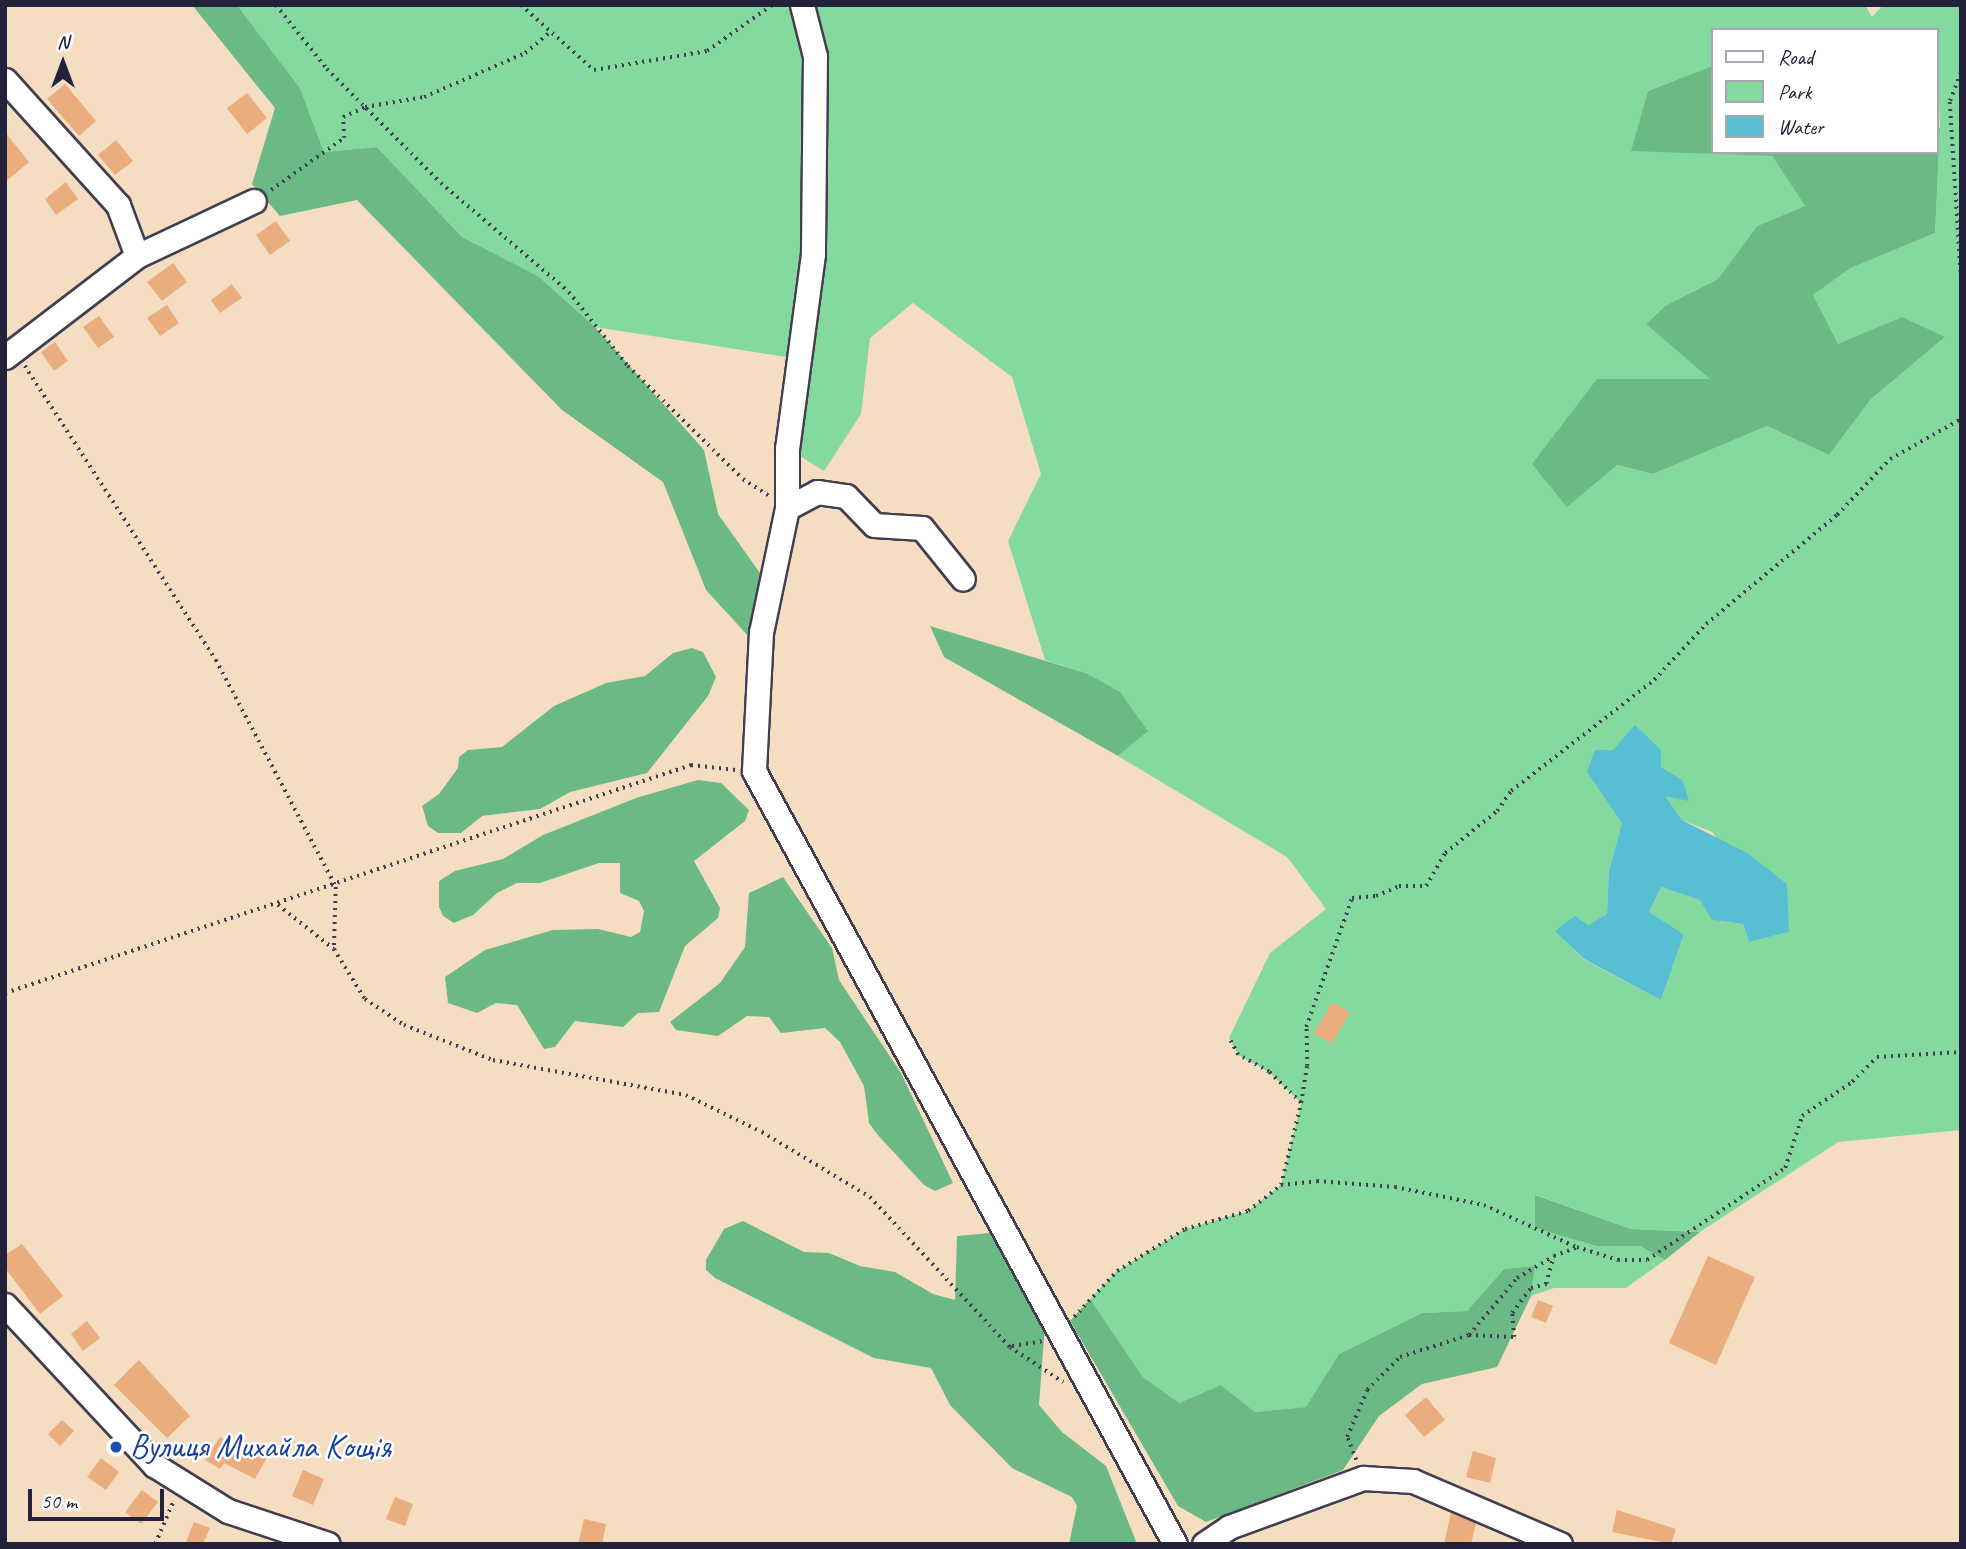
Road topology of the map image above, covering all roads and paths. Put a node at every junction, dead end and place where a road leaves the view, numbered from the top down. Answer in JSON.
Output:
{"nodes":[{"id":1,"x":276,"y":5,"type":"edge"},
{"id":2,"x":521,"y":5,"type":"edge"},
{"id":3,"x":772,"y":5,"type":"edge"},
{"id":4,"x":802,"y":5,"type":"edge"},
{"id":5,"x":550,"y":32,"type":"junction"},
{"id":6,"x":1961,"y":73,"type":"edge"},
{"id":7,"x":5,"y":81,"type":"edge"},
{"id":8,"x":365,"y":107,"type":"junction"},
{"id":9,"x":254,"y":201,"type":"joint"},
{"id":10,"x":137,"y":256,"type":"junction"},
{"id":11,"x":1961,"y":279,"type":"edge"},
{"id":12,"x":10,"y":353,"type":"edge"},
{"id":13,"x":1961,"y":419,"type":"edge"},
{"id":14,"x":787,"y":508,"type":"junction"},
{"id":15,"x":963,"y":579,"type":"dead end"},
{"id":16,"x":754,"y":771,"type":"junction"},
{"id":17,"x":336,"y":887,"type":"junction"},
{"id":18,"x":278,"y":905,"type":"junction"},
{"id":19,"x":334,"y":949,"type":"junction"},
{"id":20,"x":5,"y":993,"type":"edge"},
{"id":21,"x":1228,"y":1038,"type":"dead end"},
{"id":22,"x":1961,"y":1052,"type":"edge"},
{"id":23,"x":1301,"y":1103,"type":"junction"},
{"id":24,"x":1281,"y":1185,"type":"junction"},
{"id":25,"x":1577,"y":1247,"type":"junction"},
{"id":26,"x":1554,"y":1256,"type":"junction"},
{"id":27,"x":5,"y":1305,"type":"edge"},
{"id":28,"x":1065,"y":1329,"type":"junction"},
{"id":29,"x":1469,"y":1335,"type":"junction"},
{"id":30,"x":1010,"y":1347,"type":"junction"},
{"id":31,"x":1064,"y":1383,"type":"dead end"},
{"id":32,"x":1363,"y":1478,"type":"junction"},
{"id":33,"x":182,"y":1482,"type":"junction"},
{"id":34,"x":155,"y":1544,"type":"edge"},
{"id":35,"x":328,"y":1544,"type":"edge"},
{"id":36,"x":1175,"y":1544,"type":"edge"},
{"id":37,"x":1204,"y":1544,"type":"edge"},
{"id":38,"x":1560,"y":1544,"type":"edge"}],
"edges":[{"from":1,"to":8,"type":"path"},
{"from":2,"to":5,"type":"path"},
{"from":3,"to":5,"type":"path"},
{"from":4,"to":14,"type":"street"},
{"from":5,"to":8,"type":"path"},
{"from":6,"to":11,"type":"path"},
{"from":7,"to":10,"type":"street"},
{"from":8,"to":9,"type":"path"},
{"from":8,"to":14,"type":"path"},
{"from":9,"to":10,"type":"street"},
{"from":10,"to":12,"type":"street"},
{"from":12,"to":17,"type":"path"},
{"from":13,"to":23,"type":"path"},
{"from":14,"to":15,"type":"street"},
{"from":14,"to":16,"type":"street"},
{"from":16,"to":17,"type":"path"},
{"from":16,"to":28,"type":"street"},
{"from":17,"to":18,"type":"path"},
{"from":17,"to":19,"type":"path"},
{"from":18,"to":19,"type":"path"},
{"from":18,"to":20,"type":"path"},
{"from":19,"to":30,"type":"path"},
{"from":21,"to":23,"type":"path"},
{"from":22,"to":25,"type":"path"},
{"from":23,"to":24,"type":"path"},
{"from":24,"to":25,"type":"path"},
{"from":24,"to":28,"type":"path"},
{"from":25,"to":26,"type":"path"},
{"from":26,"to":29,"type":"path"},
{"from":26,"to":29,"type":"path"},
{"from":27,"to":33,"type":"street"},
{"from":28,"to":30,"type":"path"},
{"from":28,"to":36,"type":"street"},
{"from":29,"to":32,"type":"path"},
{"from":30,"to":31,"type":"path"},
{"from":32,"to":37,"type":"street"},
{"from":32,"to":38,"type":"street"},
{"from":33,"to":34,"type":"path"},
{"from":33,"to":35,"type":"street"}]}
